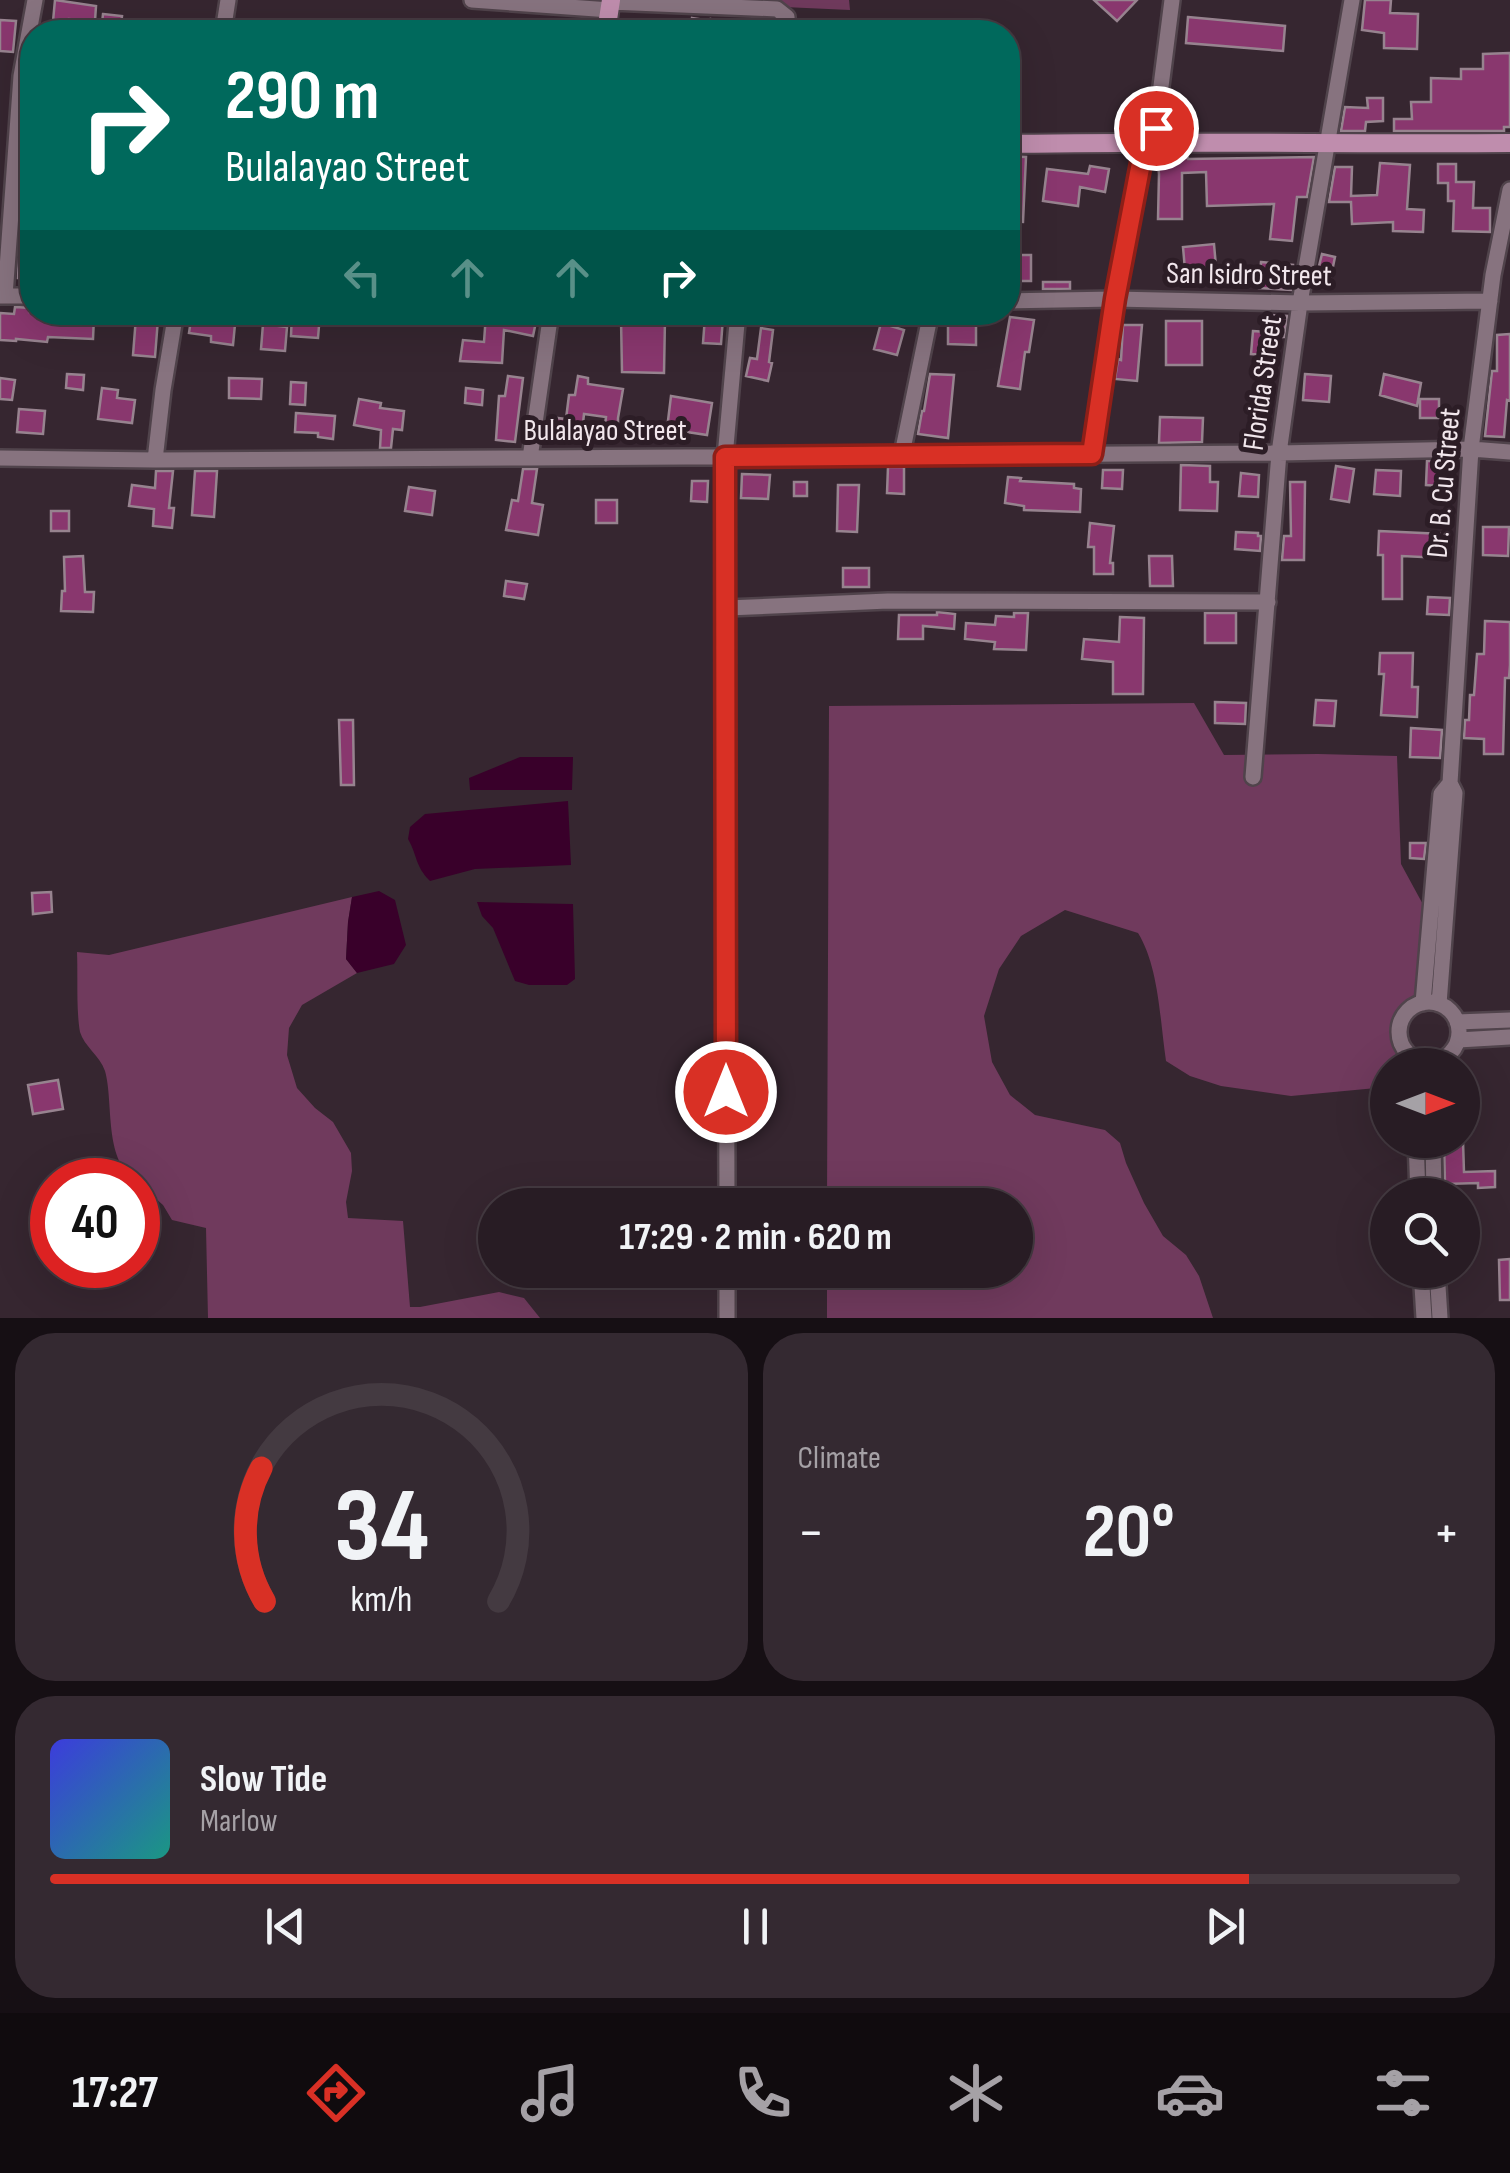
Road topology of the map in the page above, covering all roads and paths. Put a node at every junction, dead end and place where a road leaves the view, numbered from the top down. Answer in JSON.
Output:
{"nodes":[{"id":1,"x":472,"y":0,"type":"edge"},
{"id":2,"x":1172,"y":0,"type":"edge"},
{"id":3,"x":1352,"y":0,"type":"edge"},
{"id":4,"x":611,"y":4,"type":"edge"},
{"id":5,"x":787,"y":20,"type":"edge"},
{"id":6,"x":20,"y":141,"type":"edge"},
{"id":7,"x":1149,"y":142,"type":"junction"},
{"id":8,"x":1510,"y":143,"type":"edge"},
{"id":9,"x":1020,"y":144,"type":"edge"},
{"id":10,"x":1328,"y":144,"type":"junction"},
{"id":11,"x":1510,"y":190,"type":"edge"},
{"id":12,"x":3,"y":296,"type":"edge"},
{"id":13,"x":1115,"y":299,"type":"junction"},
{"id":14,"x":1020,"y":301,"type":"edge"},
{"id":15,"x":1490,"y":302,"type":"junction"},
{"id":16,"x":1300,"y":303,"type":"junction"},
{"id":17,"x":174,"y":325,"type":"edge"},
{"id":18,"x":548,"y":325,"type":"edge"},
{"id":19,"x":737,"y":325,"type":"edge"},
{"id":20,"x":928,"y":325,"type":"edge"},
{"id":21,"x":1471,"y":449,"type":"junction"},
{"id":22,"x":1510,"y":452,"type":"edge"},
{"id":23,"x":1279,"y":453,"type":"junction"},
{"id":24,"x":902,"y":454,"type":"junction"},
{"id":25,"x":1092,"y":454,"type":"junction"},
{"id":26,"x":725,"y":457,"type":"junction"},
{"id":27,"x":0,"y":458,"type":"edge"},
{"id":28,"x":530,"y":458,"type":"junction"},
{"id":29,"x":155,"y":460,"type":"junction"},
{"id":30,"x":1268,"y":602,"type":"junction"},
{"id":31,"x":727,"y":608,"type":"junction"},
{"id":32,"x":1254,"y":777,"type":"dead end"},
{"id":33,"x":1431,"y":1003,"type":"junction"},
{"id":34,"x":1510,"y":1020,"type":"edge"},
{"id":35,"x":1457,"y":1022,"type":"junction"},
{"id":36,"x":1510,"y":1037,"type":"edge"},
{"id":37,"x":1458,"y":1040,"type":"junction"},
{"id":38,"x":1404,"y":1048,"type":"edge"},
{"id":39,"x":1453,"y":1048,"type":"edge"},
{"id":40,"x":727,"y":1188,"type":"edge"},
{"id":41,"x":727,"y":1288,"type":"edge"},
{"id":42,"x":1422,"y":1288,"type":"edge"},
{"id":43,"x":1438,"y":1288,"type":"edge"},
{"id":44,"x":727,"y":1318,"type":"edge"},
{"id":45,"x":1424,"y":1318,"type":"edge"},
{"id":46,"x":1440,"y":1318,"type":"edge"}],
"edges":[{"from":1,"to":4,"type":"street"},
{"from":2,"to":7,"type":"street"},
{"from":3,"to":10,"type":"street","name":"Florida Street"},
{"from":4,"to":5,"type":"street"},
{"from":6,"to":12,"type":"street"},
{"from":7,"to":9,"type":"main road"},
{"from":7,"to":10,"type":"main road"},
{"from":7,"to":13,"type":"street"},
{"from":8,"to":10,"type":"main road"},
{"from":10,"to":16,"type":"street","name":"Florida Street"},
{"from":11,"to":15,"type":"street","name":"Dr. B. Cu Street"},
{"from":13,"to":14,"type":"street","name":"San Isidro Street"},
{"from":13,"to":16,"type":"street","name":"San Isidro Street"},
{"from":13,"to":25,"type":"street"},
{"from":15,"to":16,"type":"street","name":"San Isidro Street"},
{"from":15,"to":21,"type":"street","name":"Dr. B. Cu Street"},
{"from":16,"to":23,"type":"street","name":"Florida Street"},
{"from":17,"to":29,"type":"street"},
{"from":18,"to":28,"type":"street"},
{"from":19,"to":26,"type":"street"},
{"from":20,"to":24,"type":"street"},
{"from":21,"to":22,"type":"street","name":"Bulalayao Street"},
{"from":21,"to":23,"type":"street","name":"Bulalayao Street"},
{"from":21,"to":33,"type":"street","name":"Dr. B. Cu Street"},
{"from":23,"to":25,"type":"street","name":"Bulalayao Street"},
{"from":23,"to":30,"type":"street","name":"Florida Street"},
{"from":24,"to":25,"type":"street","name":"Bulalayao Street"},
{"from":24,"to":26,"type":"street","name":"Bulalayao Street"},
{"from":26,"to":28,"type":"street","name":"Bulalayao Street"},
{"from":26,"to":31,"type":"street"},
{"from":27,"to":29,"type":"street","name":"Bulalayao Street"},
{"from":28,"to":29,"type":"street","name":"Bulalayao Street"},
{"from":30,"to":31,"type":"street"},
{"from":30,"to":32,"type":"street","name":"Florida Street"},
{"from":31,"to":40,"type":"street"},
{"from":33,"to":35,"type":"street"},
{"from":33,"to":38,"type":"street"},
{"from":34,"to":35,"type":"street"},
{"from":35,"to":37,"type":"street"},
{"from":36,"to":37,"type":"street"},
{"from":37,"to":39,"type":"street"},
{"from":41,"to":44,"type":"street"},
{"from":42,"to":45,"type":"street"},
{"from":43,"to":46,"type":"street"}]}
